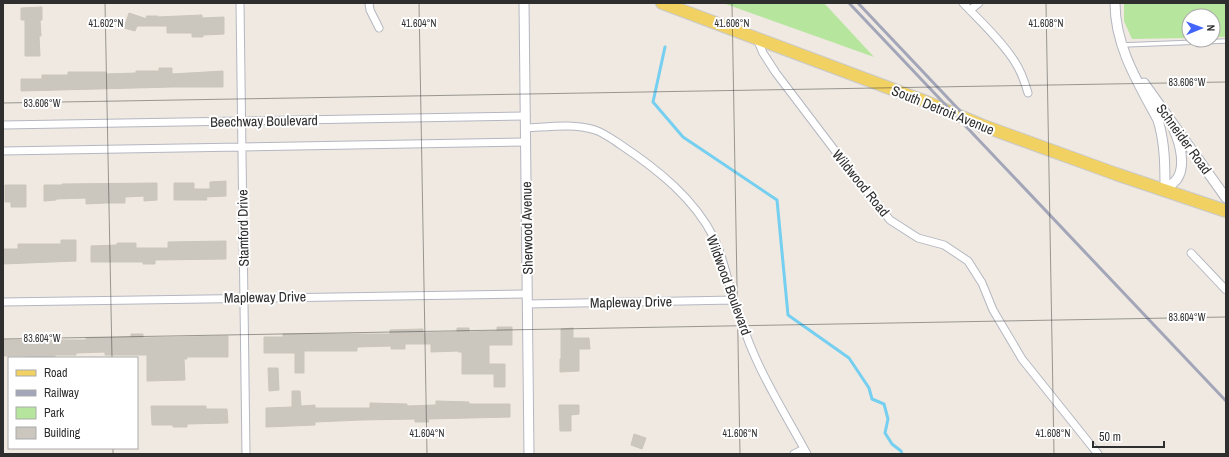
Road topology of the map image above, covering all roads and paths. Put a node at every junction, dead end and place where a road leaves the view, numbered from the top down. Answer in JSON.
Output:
{"nodes":[{"id":1,"x":240,"y":3,"type":"edge"},
{"id":2,"x":369,"y":3,"type":"edge"},
{"id":3,"x":524,"y":3,"type":"edge"},
{"id":4,"x":662,"y":3,"type":"edge"},
{"id":5,"x":963,"y":3,"type":"edge"},
{"id":6,"x":979,"y":3,"type":"edge"},
{"id":7,"x":1115,"y":3,"type":"edge"},
{"id":8,"x":970,"y":10,"type":"junction"},
{"id":9,"x":379,"y":28,"type":"dead end"},
{"id":10,"x":757,"y":39,"type":"junction"},
{"id":11,"x":1226,"y":41,"type":"edge"},
{"id":12,"x":1121,"y":45,"type":"junction"},
{"id":13,"x":1128,"y":61,"type":"junction"},
{"id":14,"x":1028,"y":93,"type":"dead end"},
{"id":15,"x":526,"y":116,"type":"junction"},
{"id":16,"x":1168,"y":117,"type":"junction"},
{"id":17,"x":241,"y":121,"type":"junction"},
{"id":18,"x":3,"y":125,"type":"edge"},
{"id":19,"x":526,"y":128,"type":"junction"},
{"id":20,"x":526,"y":142,"type":"junction"},
{"id":21,"x":242,"y":147,"type":"junction"},
{"id":22,"x":3,"y":151,"type":"edge"},
{"id":23,"x":1165,"y":190,"type":"junction"},
{"id":24,"x":1226,"y":198,"type":"edge"},
{"id":25,"x":1226,"y":211,"type":"edge"},
{"id":26,"x":1191,"y":253,"type":"dead end"},
{"id":27,"x":1226,"y":290,"type":"edge"},
{"id":28,"x":244,"y":298,"type":"junction"},
{"id":29,"x":527,"y":299,"type":"junction"},
{"id":30,"x":734,"y":300,"type":"junction"},
{"id":31,"x":3,"y":302,"type":"edge"},
{"id":32,"x":805,"y":451,"type":"edge"},
{"id":33,"x":246,"y":454,"type":"edge"},
{"id":34,"x":529,"y":454,"type":"edge"},
{"id":35,"x":794,"y":454,"type":"edge"},
{"id":36,"x":1098,"y":454,"type":"edge"}],
"edges":[{"from":1,"to":17,"type":"street","name":"Stamford Drive"},
{"from":2,"to":9,"type":"street"},
{"from":3,"to":15,"type":"street","name":"Sherwood Avenue"},
{"from":4,"to":10,"type":"main road","name":"South Detroit Avenue"},
{"from":5,"to":8,"type":"street"},
{"from":6,"to":8,"type":"street"},
{"from":7,"to":12,"type":"street","name":"Schneider Road"},
{"from":8,"to":14,"type":"street"},
{"from":10,"to":23,"type":"main road","name":"South Detroit Avenue"},
{"from":10,"to":36,"type":"street","name":"Wildwood Road"},
{"from":11,"to":12,"type":"lane"},
{"from":12,"to":13,"type":"street","name":"Schneider Road"},
{"from":13,"to":16,"type":"street","name":"Schneider Road"},
{"from":13,"to":23,"type":"street","name":"Schneider Road"},
{"from":15,"to":17,"type":"street","name":"Beechway Boulevard"},
{"from":15,"to":19,"type":"street","name":"Sherwood Avenue"},
{"from":16,"to":23,"type":"street"},
{"from":16,"to":24,"type":"street","name":"Schneider Road"},
{"from":17,"to":18,"type":"street","name":"Beechway Boulevard"},
{"from":17,"to":21,"type":"street","name":"Stamford Drive"},
{"from":19,"to":20,"type":"street","name":"Sherwood Avenue"},
{"from":19,"to":30,"type":"street","name":"Wildwood Boulevard"},
{"from":20,"to":21,"type":"street","name":"Beechway Boulevard"},
{"from":20,"to":29,"type":"street","name":"Sherwood Avenue"},
{"from":21,"to":22,"type":"street","name":"Beechway Boulevard"},
{"from":21,"to":28,"type":"street","name":"Stamford Drive"},
{"from":23,"to":25,"type":"main road","name":"South Detroit Avenue"},
{"from":26,"to":27,"type":"street"},
{"from":28,"to":29,"type":"street","name":"Mapleway Drive"},
{"from":28,"to":31,"type":"street","name":"Mapleway Drive"},
{"from":28,"to":33,"type":"street","name":"Stamford Drive"},
{"from":29,"to":30,"type":"street","name":"Mapleway Drive"},
{"from":29,"to":34,"type":"street","name":"Sherwood Avenue"},
{"from":30,"to":32,"type":"street","name":"Wildwood Boulevard"},
{"from":32,"to":35,"type":"street"}]}
